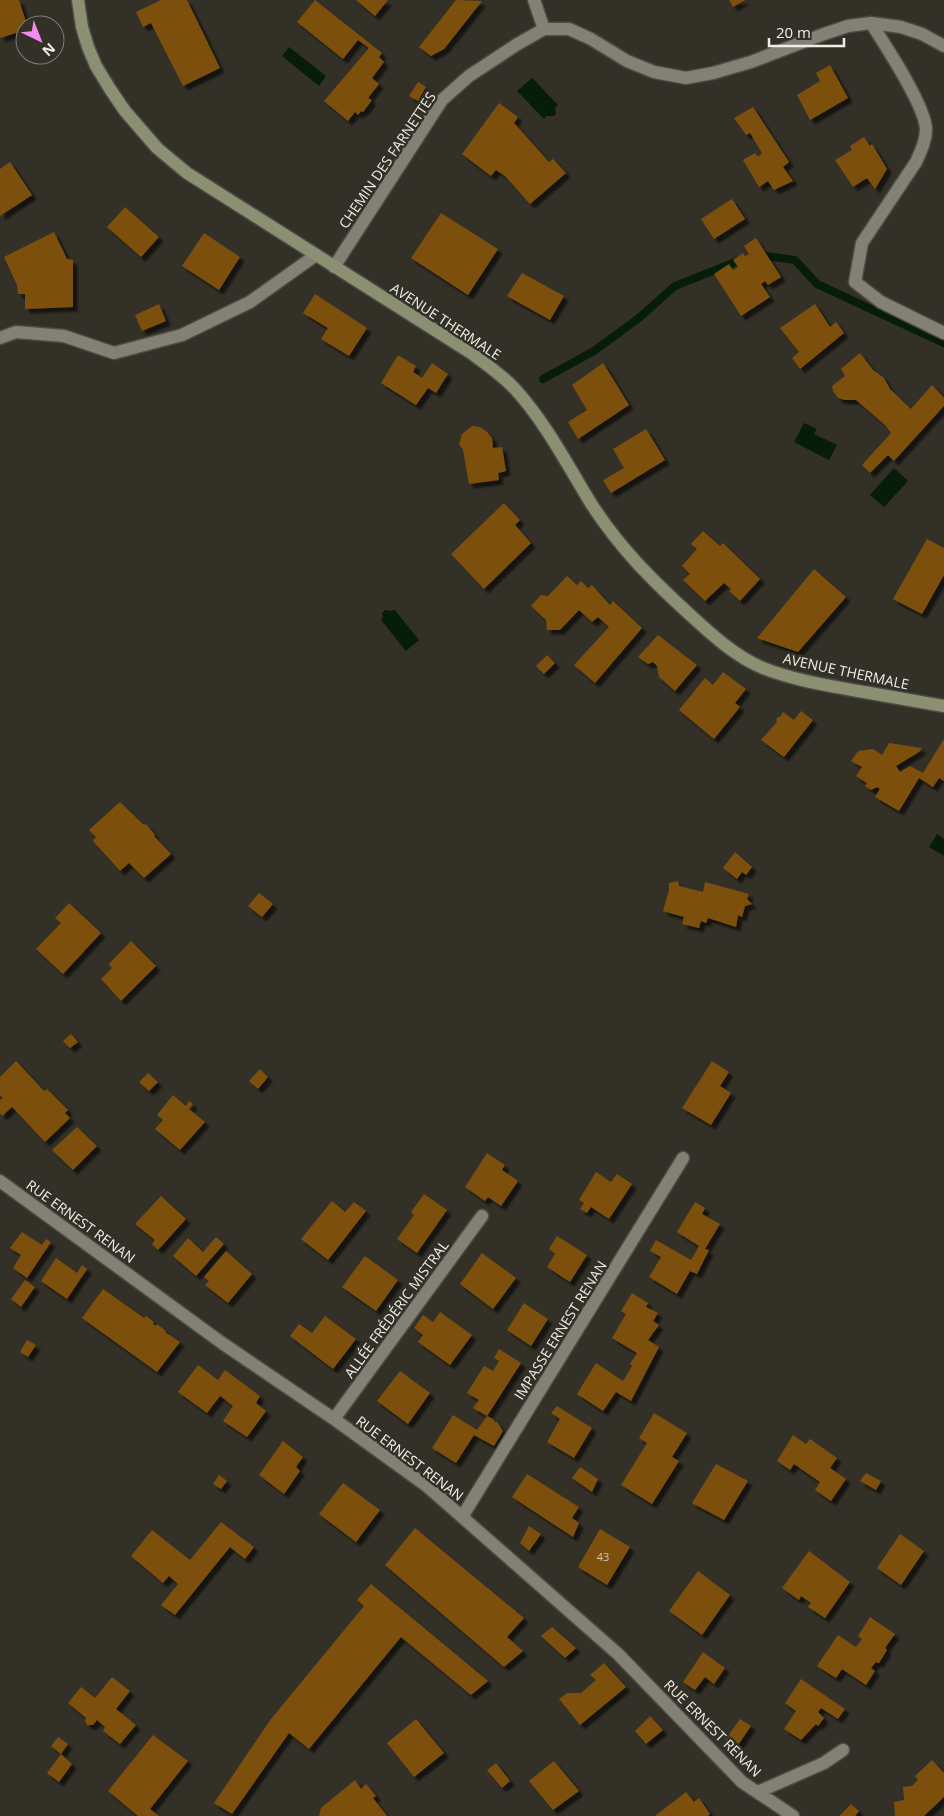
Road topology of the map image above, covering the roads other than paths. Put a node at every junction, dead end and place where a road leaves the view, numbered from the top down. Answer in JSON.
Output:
{"nodes":[{"id":1,"x":78,"y":0,"type":"edge"},
{"id":2,"x":534,"y":0,"type":"edge"},
{"id":3,"x":871,"y":23,"type":"junction"},
{"id":4,"x":544,"y":29,"type":"junction"},
{"id":5,"x":944,"y":46,"type":"edge"},
{"id":6,"x":316,"y":255,"type":"junction"},
{"id":7,"x":334,"y":267,"type":"junction"},
{"id":8,"x":944,"y":333,"type":"edge"},
{"id":9,"x":0,"y":338,"type":"edge"},
{"id":10,"x":944,"y":706,"type":"edge"},
{"id":11,"x":684,"y":1158,"type":"dead end"},
{"id":12,"x":0,"y":1181,"type":"edge"},
{"id":13,"x":482,"y":1216,"type":"dead end"},
{"id":14,"x":334,"y":1419,"type":"junction"},
{"id":15,"x":462,"y":1517,"type":"junction"},
{"id":16,"x":844,"y":1750,"type":"dead end"},
{"id":17,"x":758,"y":1792,"type":"junction"},
{"id":18,"x":793,"y":1816,"type":"edge"}],
"edges":[{"from":1,"to":6,"type":"main road","name":"AVENUE THERMALE"},
{"from":2,"to":4,"type":"street"},
{"from":3,"to":4,"type":"street","name":"CHEMIN DES FARNETTES"},
{"from":3,"to":5,"type":"street","name":"CHEMIN DES FARNETTES"},
{"from":3,"to":8,"type":"street"},
{"from":4,"to":7,"type":"street","name":"CHEMIN DES FARNETTES"},
{"from":6,"to":7,"type":"main road","name":"AVENUE THERMALE"},
{"from":6,"to":9,"type":"street"},
{"from":7,"to":10,"type":"main road","name":"AVENUE THERMALE"},
{"from":11,"to":15,"type":"street","name":"IMPASSE ERNEST RENAN"},
{"from":12,"to":14,"type":"street","name":"RUE ERNEST RENAN"},
{"from":13,"to":14,"type":"street","name":"ALLÉE FRÉDÉRIC MISTRAL"},
{"from":14,"to":15,"type":"street","name":"RUE ERNEST RENAN"},
{"from":15,"to":17,"type":"street","name":"RUE ERNEST RENAN"},
{"from":16,"to":17,"type":"street"},
{"from":17,"to":18,"type":"street","name":"RUE ERNEST RENAN"}]}
